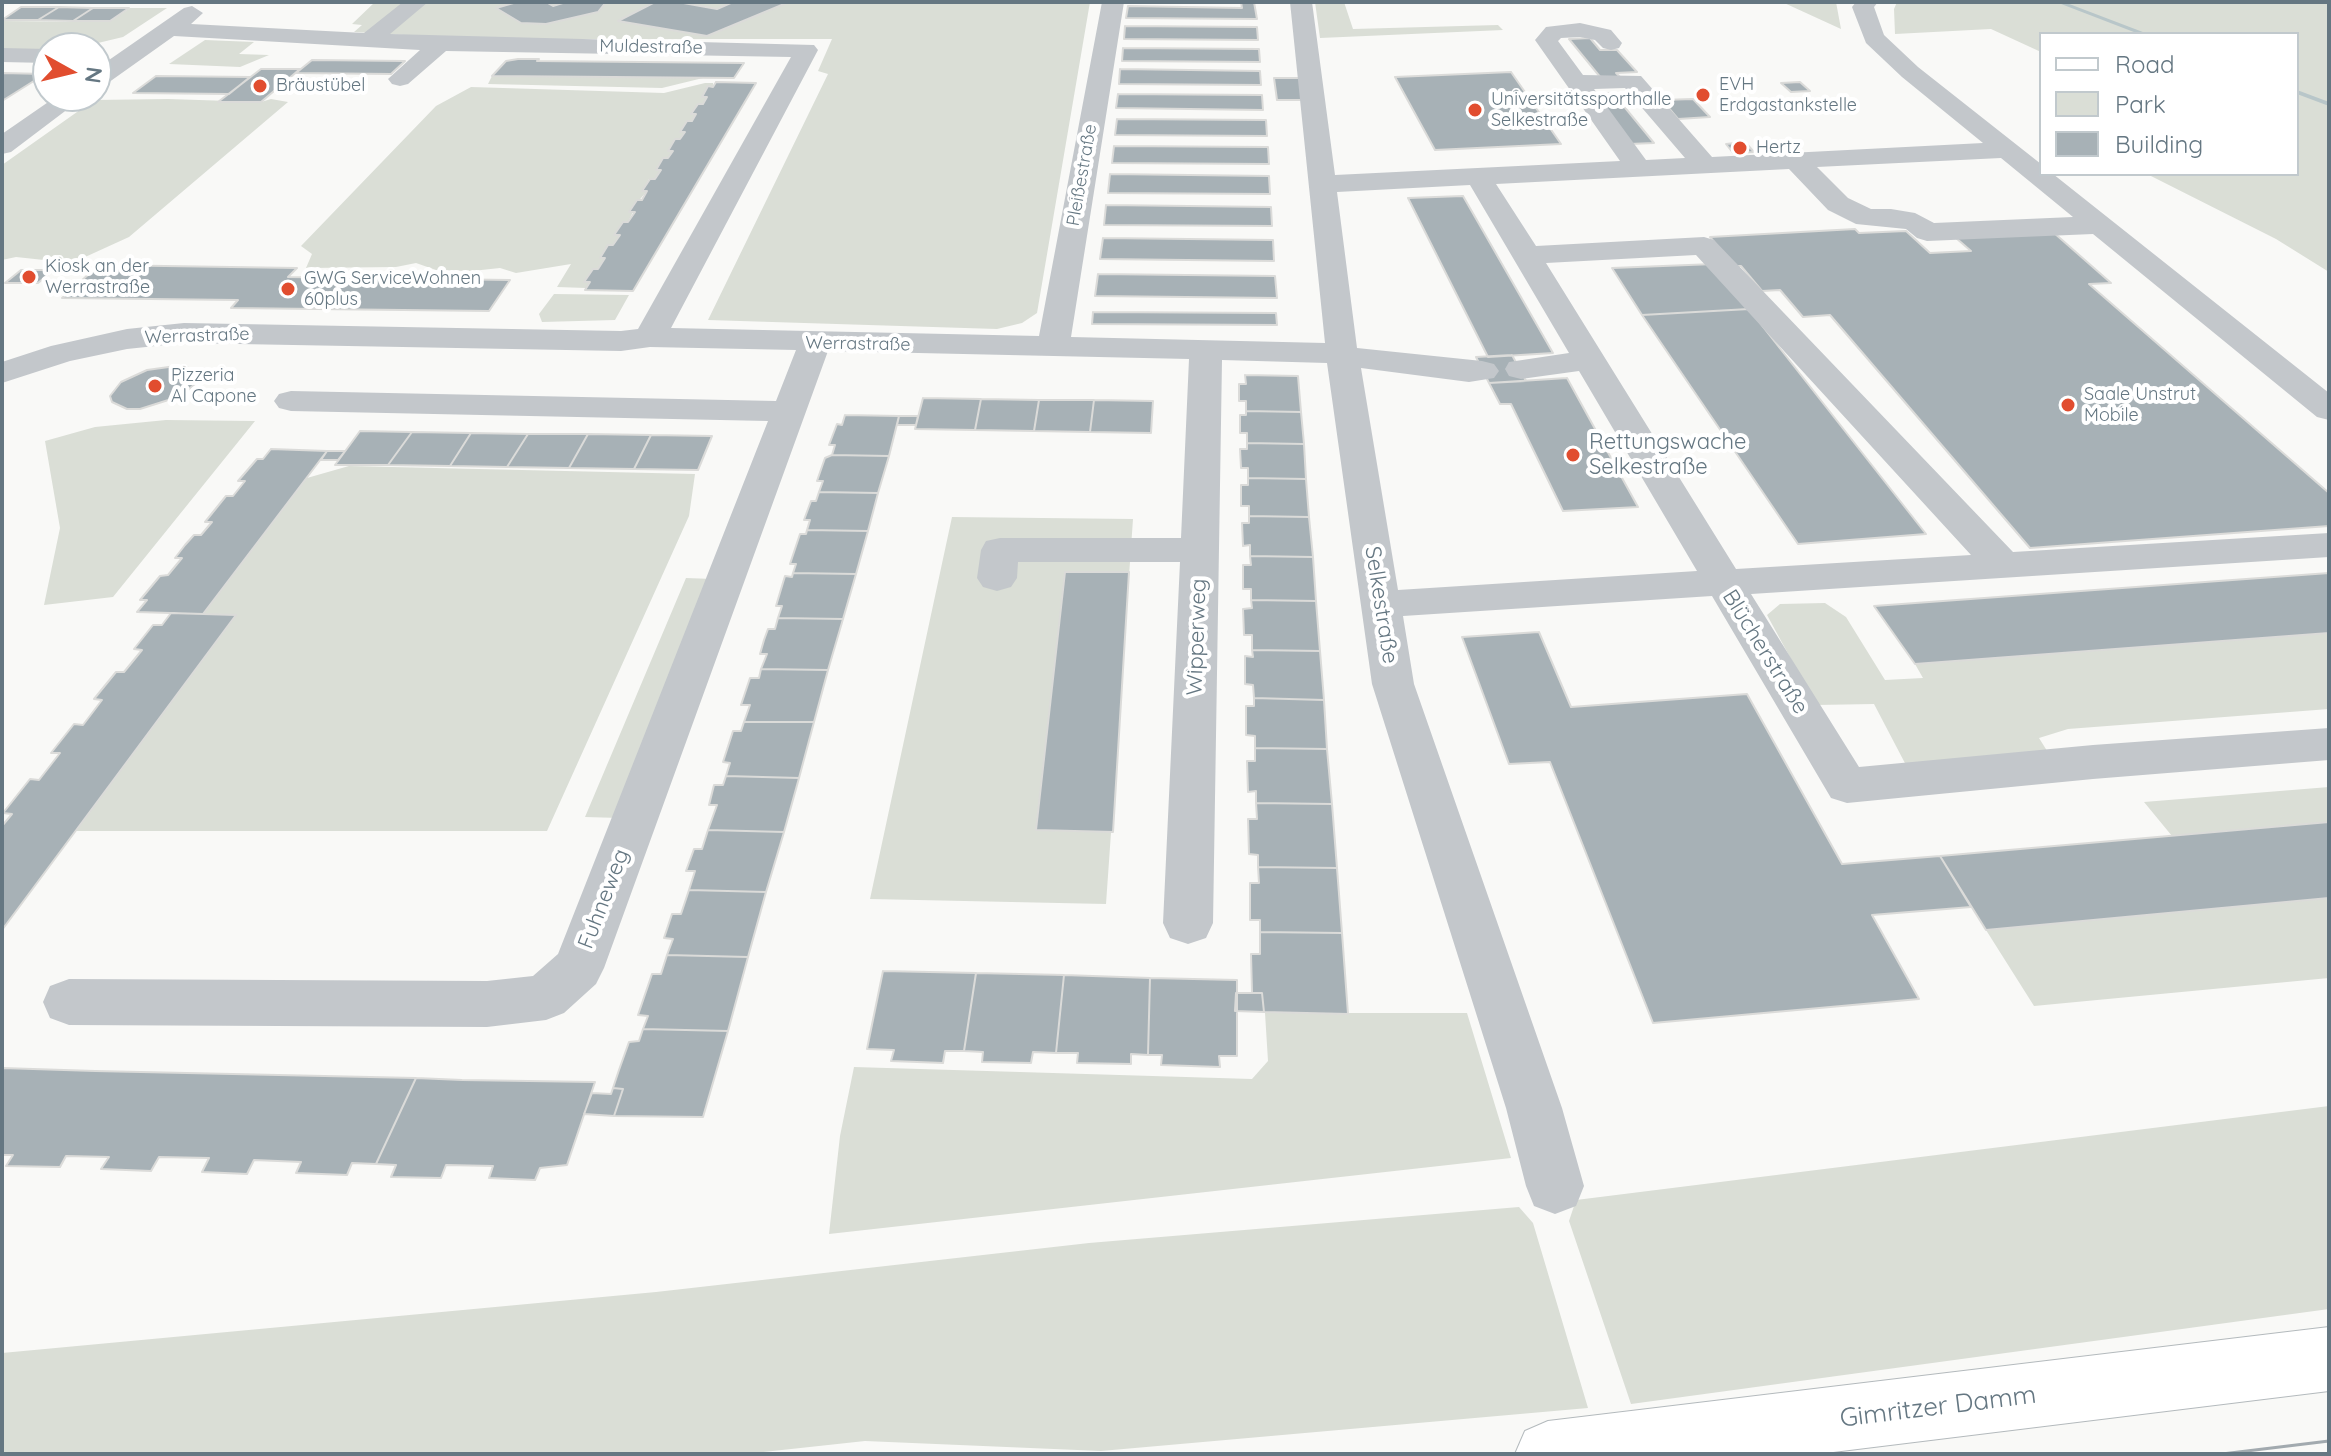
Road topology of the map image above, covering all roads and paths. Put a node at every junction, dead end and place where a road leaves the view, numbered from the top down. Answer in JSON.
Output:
{"nodes":[{"id":1,"x":207,"y":2,"type":"edge"},
{"id":2,"x":417,"y":2,"type":"edge"},
{"id":3,"x":1113,"y":2,"type":"edge"},
{"id":4,"x":1301,"y":2,"type":"edge"},
{"id":5,"x":1867,"y":2,"type":"edge"},
{"id":6,"x":476,"y":23,"type":"dead end"},
{"id":7,"x":647,"y":26,"type":"dead end"},
{"id":8,"x":168,"y":29,"type":"junction"},
{"id":9,"x":623,"y":38,"type":"dead end"},
{"id":10,"x":369,"y":40,"type":"junction"},
{"id":11,"x":1611,"y":43,"type":"dead end"},
{"id":12,"x":440,"y":44,"type":"junction"},
{"id":13,"x":492,"y":44,"type":"junction"},
{"id":14,"x":2,"y":55,"type":"edge"},
{"id":15,"x":32,"y":56,"type":"edge"},
{"id":16,"x":112,"y":56,"type":"edge"},
{"id":17,"x":130,"y":56,"type":"junction"},
{"id":18,"x":112,"y":69,"type":"edge"},
{"id":19,"x":400,"y":79,"type":"dead end"},
{"id":20,"x":1574,"y":82,"type":"junction"},
{"id":21,"x":16,"y":111,"type":"dead end"},
{"id":22,"x":32,"y":111,"type":"edge"},
{"id":23,"x":51,"y":112,"type":"edge"},
{"id":24,"x":2011,"y":138,"type":"junction"},
{"id":25,"x":2,"y":146,"type":"edge"},
{"id":26,"x":1795,"y":160,"type":"junction"},
{"id":27,"x":1704,"y":164,"type":"junction"},
{"id":28,"x":2039,"y":166,"type":"edge"},
{"id":29,"x":1638,"y":168,"type":"junction"},
{"id":30,"x":1477,"y":175,"type":"junction"},
{"id":31,"x":2049,"y":176,"type":"edge"},
{"id":32,"x":1324,"y":184,"type":"junction"},
{"id":33,"x":2102,"y":189,"type":"dead end"},
{"id":34,"x":2093,"y":220,"type":"junction"},
{"id":35,"x":1527,"y":255,"type":"junction"},
{"id":36,"x":349,"y":335,"type":"junction"},
{"id":37,"x":650,"y":337,"type":"junction"},
{"id":38,"x":815,"y":343,"type":"junction"},
{"id":39,"x":1053,"y":348,"type":"junction"},
{"id":40,"x":1206,"y":351,"type":"junction"},
{"id":41,"x":1355,"y":357,"type":"junction"},
{"id":42,"x":1589,"y":360,"type":"junction"},
{"id":43,"x":1521,"y":369,"type":"dead end"},
{"id":44,"x":1482,"y":371,"type":"dead end"},
{"id":45,"x":2,"y":373,"type":"edge"},
{"id":46,"x":2329,"y":410,"type":"edge"},
{"id":47,"x":787,"y":411,"type":"junction"},
{"id":48,"x":2329,"y":545,"type":"edge"},
{"id":49,"x":1200,"y":550,"type":"junction"},
{"id":50,"x":2003,"y":565,"type":"junction"},
{"id":51,"x":997,"y":578,"type":"dead end"},
{"id":52,"x":1722,"y":583,"type":"junction"},
{"id":53,"x":1381,"y":604,"type":"junction"},
{"id":54,"x":2329,"y":744,"type":"edge"},
{"id":55,"x":1188,"y":923,"type":"dead end"},
{"id":56,"x":69,"y":1002,"type":"dead end"},
{"id":57,"x":1555,"y":1186,"type":"dead end"},
{"id":58,"x":2329,"y":1359,"type":"edge"},
{"id":59,"x":1548,"y":1454,"type":"edge"}],
"edges":[{"from":1,"to":8,"type":"street"},
{"from":2,"to":10,"type":"street"},
{"from":3,"to":39,"type":"street","name":"Pleißestraße"},
{"from":4,"to":32,"type":"street","name":"Selkestraße"},
{"from":5,"to":24,"type":"street"},
{"from":6,"to":13,"type":"street"},
{"from":7,"to":9,"type":"street"},
{"from":8,"to":10,"type":"street","name":"Muldestraße"},
{"from":8,"to":17,"type":"street"},
{"from":10,"to":12,"type":"street","name":"Muldestraße"},
{"from":11,"to":20,"type":"street"},
{"from":12,"to":13,"type":"street","name":"Muldestraße"},
{"from":12,"to":19,"type":"street"},
{"from":13,"to":37,"type":"street","name":"Muldestraße"},
{"from":14,"to":15,"type":"street"},
{"from":16,"to":17,"type":"street"},
{"from":17,"to":18,"type":"street"},
{"from":20,"to":27,"type":"street"},
{"from":20,"to":29,"type":"street"},
{"from":21,"to":22,"type":"street"},
{"from":23,"to":25,"type":"street"},
{"from":24,"to":26,"type":"street"},
{"from":24,"to":28,"type":"street"},
{"from":26,"to":27,"type":"street"},
{"from":26,"to":34,"type":"street"},
{"from":27,"to":29,"type":"street"},
{"from":29,"to":30,"type":"street"},
{"from":30,"to":32,"type":"street"},
{"from":30,"to":35,"type":"street"},
{"from":31,"to":34,"type":"street"},
{"from":32,"to":41,"type":"street","name":"Selkestraße"},
{"from":33,"to":34,"type":"street"},
{"from":34,"to":46,"type":"street"},
{"from":35,"to":42,"type":"street"},
{"from":35,"to":50,"type":"street"},
{"from":36,"to":37,"type":"street","name":"Werrastraße"},
{"from":36,"to":45,"type":"street","name":"Werrastraße"},
{"from":36,"to":47,"type":"street"},
{"from":37,"to":38,"type":"street","name":"Werrastraße"},
{"from":38,"to":39,"type":"street","name":"Werrastraße"},
{"from":38,"to":47,"type":"street","name":"Fuhneweg"},
{"from":39,"to":40,"type":"street","name":"Werrastraße"},
{"from":40,"to":41,"type":"street","name":"Werrastraße"},
{"from":40,"to":49,"type":"street","name":"Wipperweg"},
{"from":41,"to":44,"type":"street"},
{"from":41,"to":53,"type":"street","name":"Selkestraße"},
{"from":42,"to":43,"type":"street"},
{"from":42,"to":52,"type":"street"},
{"from":47,"to":56,"type":"street","name":"Fuhneweg"},
{"from":48,"to":50,"type":"street","name":"Blücherstraße"},
{"from":49,"to":51,"type":"street"},
{"from":49,"to":55,"type":"street","name":"Wipperweg"},
{"from":50,"to":52,"type":"street","name":"Blücherstraße"},
{"from":52,"to":53,"type":"street"},
{"from":52,"to":54,"type":"street","name":"Blücherstraße"},
{"from":53,"to":57,"type":"street","name":"Selkestraße"},
{"from":58,"to":59,"type":"main road","name":"Gimritzer Damm"}]}
